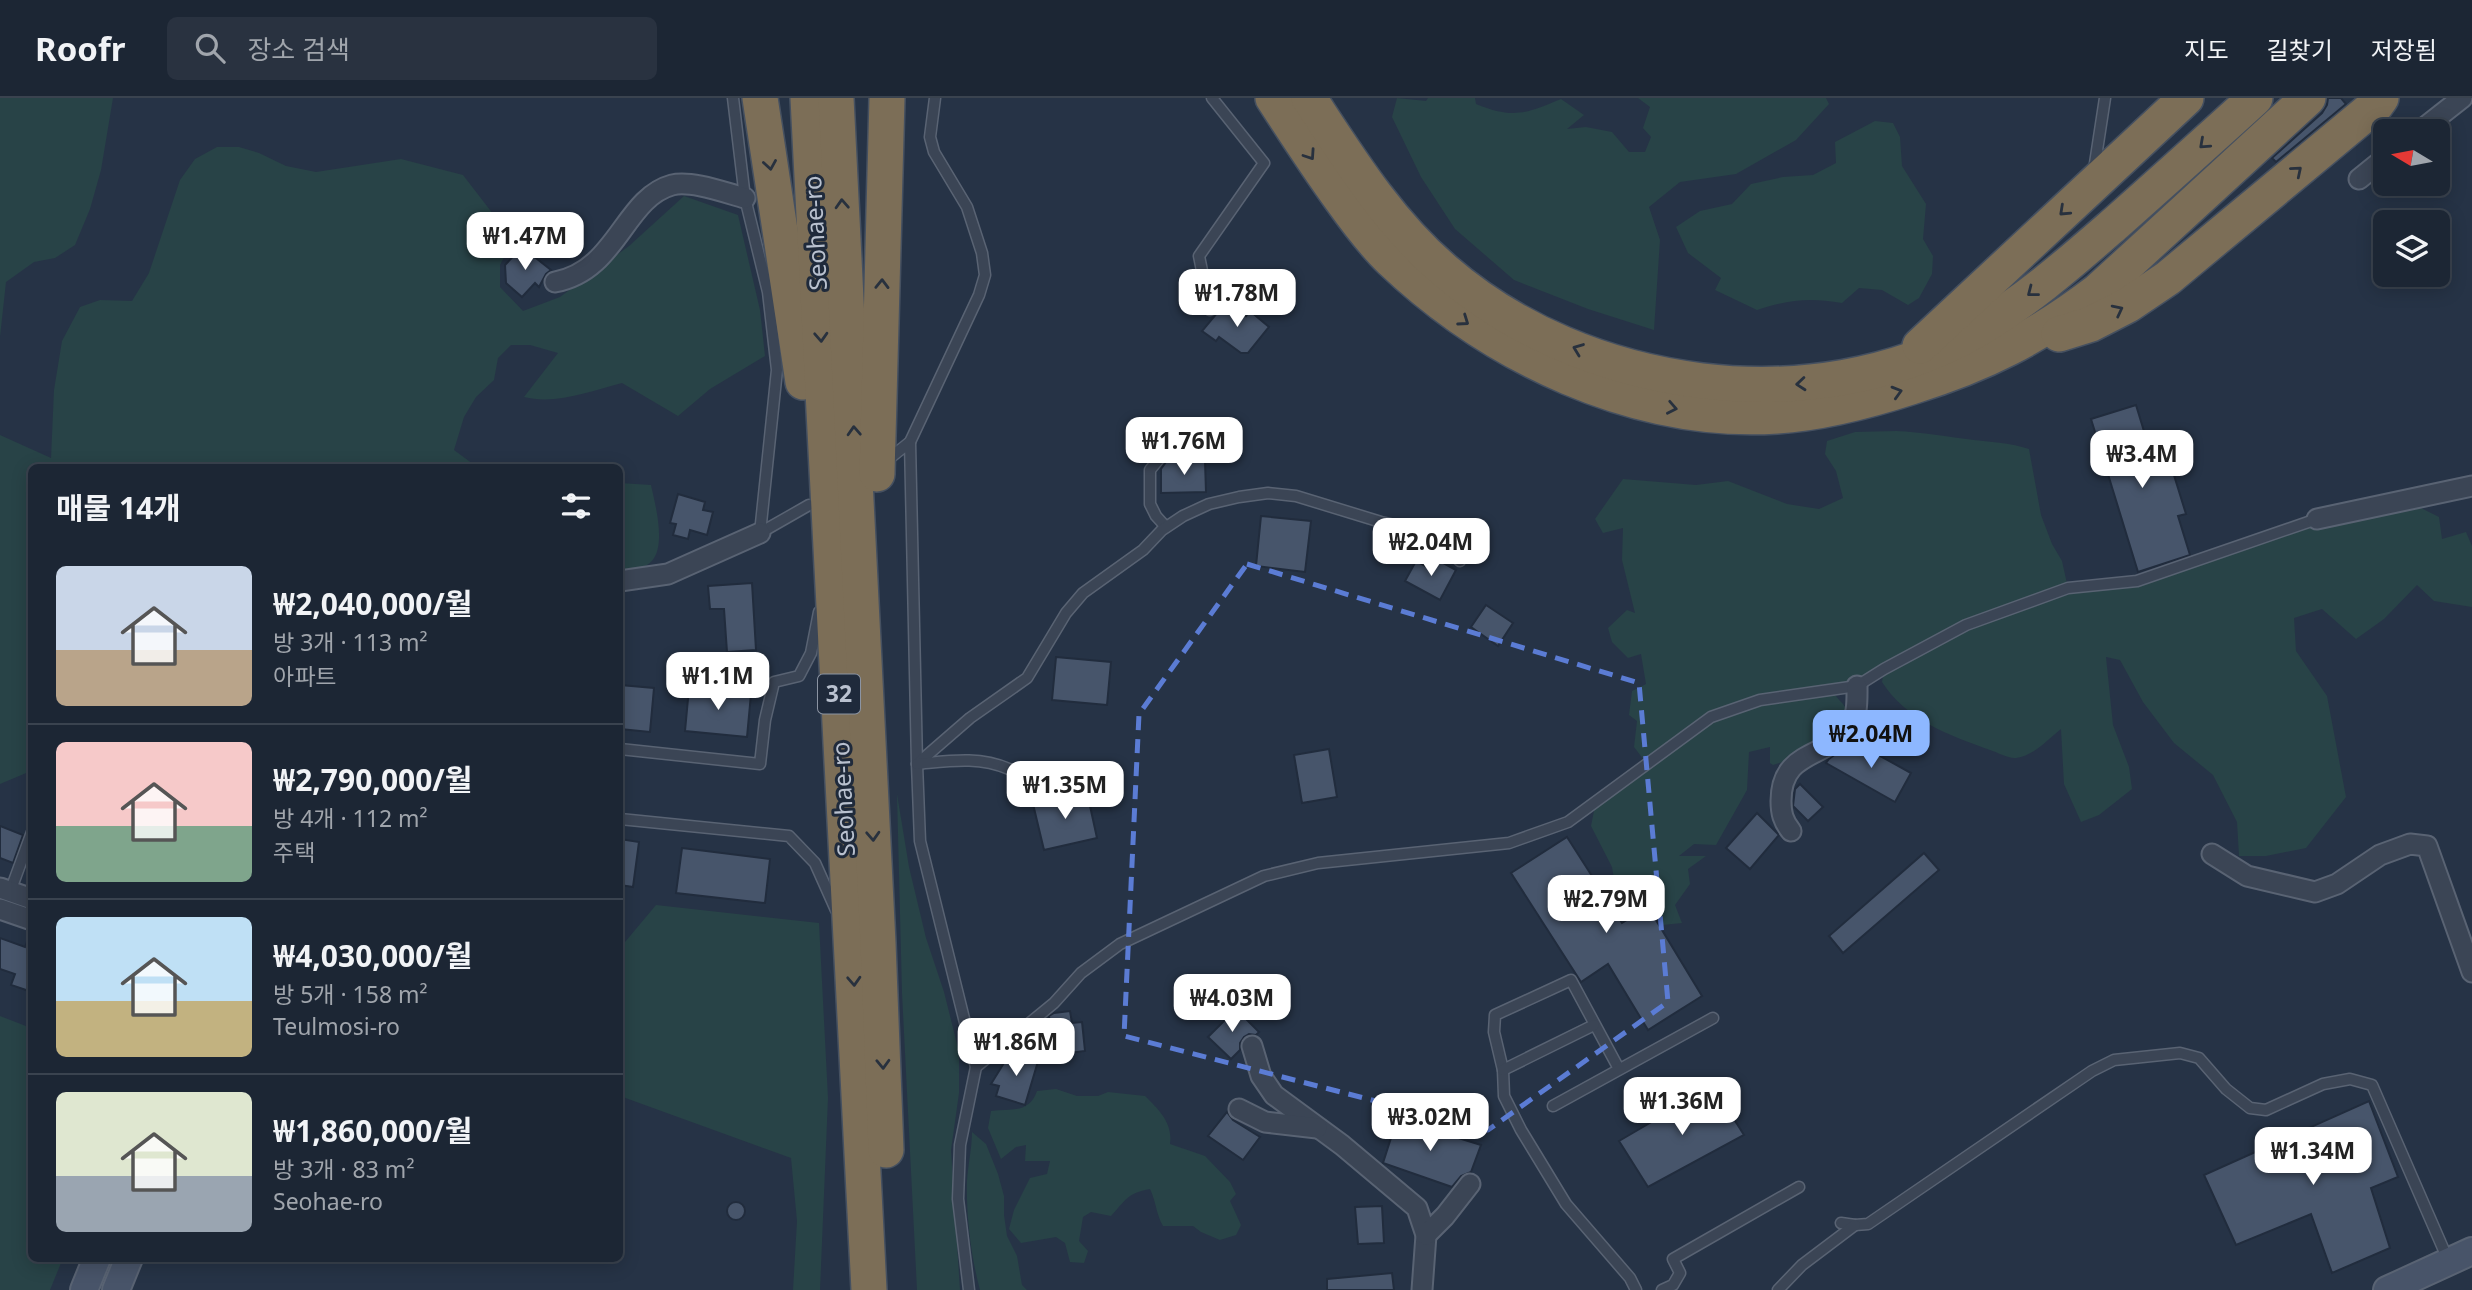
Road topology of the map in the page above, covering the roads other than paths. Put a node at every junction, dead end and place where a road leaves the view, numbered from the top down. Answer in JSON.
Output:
{"nodes":[{"id":1,"x":733,"y":98,"type":"edge"},
{"id":2,"x":760,"y":98,"type":"edge"},
{"id":3,"x":836,"y":98,"type":"edge"},
{"id":4,"x":887,"y":98,"type":"edge"},
{"id":5,"x":935,"y":98,"type":"edge"},
{"id":6,"x":1212,"y":98,"type":"edge"},
{"id":7,"x":1273,"y":98,"type":"edge"},
{"id":8,"x":1309,"y":98,"type":"edge"},
{"id":9,"x":2105,"y":98,"type":"edge"},
{"id":10,"x":2186,"y":98,"type":"edge"},
{"id":11,"x":2255,"y":98,"type":"edge"},
{"id":12,"x":2308,"y":98,"type":"edge"},
{"id":13,"x":2462,"y":98,"type":"edge"},
{"id":14,"x":2380,"y":100,"type":"edge"},
{"id":15,"x":808,"y":107,"type":"edge"},
{"id":16,"x":2435,"y":119,"type":"edge"},
{"id":17,"x":2373,"y":168,"type":"edge"},
{"id":18,"x":2359,"y":179,"type":"dead end"},
{"id":19,"x":2091,"y":185,"type":"junction"},
{"id":20,"x":745,"y":198,"type":"junction"},
{"id":21,"x":555,"y":282,"type":"dead end"},
{"id":22,"x":1210,"y":310,"type":"dead end"},
{"id":23,"x":1985,"y":360,"type":"junction"},
{"id":24,"x":1893,"y":367,"type":"junction"},
{"id":25,"x":910,"y":442,"type":"junction"},
{"id":26,"x":1199,"y":449,"type":"dead end"},
{"id":27,"x":885,"y":462,"type":"dead end"},
{"id":28,"x":2472,"y":486,"type":"edge"},
{"id":29,"x":809,"y":505,"type":"dead end"},
{"id":30,"x":2317,"y":519,"type":"joint"},
{"id":31,"x":1166,"y":527,"type":"junction"},
{"id":32,"x":760,"y":533,"type":"junction"},
{"id":33,"x":1460,"y":561,"type":"dead end"},
{"id":34,"x":827,"y":573,"type":"junction"},
{"id":35,"x":623,"y":581,"type":"edge"},
{"id":36,"x":838,"y":668,"type":"junction"},
{"id":37,"x":1857,"y":686,"type":"junction"},
{"id":38,"x":623,"y":749,"type":"edge"},
{"id":39,"x":916,"y":764,"type":"junction"},
{"id":40,"x":870,"y":768,"type":"junction"},
{"id":41,"x":1009,"y":769,"type":"dead end"},
{"id":42,"x":623,"y":820,"type":"edge"},
{"id":43,"x":1791,"y":831,"type":"dead end"},
{"id":44,"x":28,"y":841,"type":"edge"},
{"id":45,"x":2212,"y":854,"type":"dead end"},
{"id":46,"x":5,"y":890,"type":"edge"},
{"id":47,"x":28,"y":898,"type":"edge"},
{"id":48,"x":0,"y":909,"type":"edge"},
{"id":49,"x":28,"y":919,"type":"edge"},
{"id":50,"x":852,"y":945,"type":"junction"},
{"id":51,"x":2472,"y":972,"type":"edge"},
{"id":52,"x":1713,"y":1018,"type":"dead end"},
{"id":53,"x":1594,"y":1025,"type":"junction"},
{"id":54,"x":1252,"y":1046,"type":"dead end"},
{"id":55,"x":976,"y":1067,"type":"junction"},
{"id":56,"x":1619,"y":1069,"type":"junction"},
{"id":57,"x":1503,"y":1070,"type":"junction"},
{"id":58,"x":1553,"y":1106,"type":"dead end"},
{"id":59,"x":1239,"y":1109,"type":"dead end"},
{"id":60,"x":1317,"y":1128,"type":"junction"},
{"id":61,"x":863,"y":1175,"type":"junction"},
{"id":62,"x":1470,"y":1184,"type":"dead end"},
{"id":63,"x":1799,"y":1187,"type":"dead end"},
{"id":64,"x":1840,"y":1223,"type":"dead end"},
{"id":65,"x":1855,"y":1225,"type":"junction"},
{"id":66,"x":1426,"y":1235,"type":"junction"},
{"id":67,"x":2460,"y":1257,"type":"edge"},
{"id":68,"x":95,"y":1262,"type":"edge"},
{"id":69,"x":127,"y":1262,"type":"edge"},
{"id":70,"x":84,"y":1290,"type":"edge"},
{"id":71,"x":116,"y":1290,"type":"edge"},
{"id":72,"x":856,"y":1290,"type":"edge"},
{"id":73,"x":869,"y":1290,"type":"edge"},
{"id":74,"x":892,"y":1290,"type":"edge"},
{"id":75,"x":969,"y":1290,"type":"edge"},
{"id":76,"x":1422,"y":1290,"type":"edge"},
{"id":77,"x":1636,"y":1290,"type":"edge"},
{"id":78,"x":1662,"y":1290,"type":"edge"},
{"id":79,"x":1778,"y":1290,"type":"edge"},
{"id":80,"x":2387,"y":1290,"type":"edge"}],
"edges":[{"from":1,"to":20,"type":"lane"},
{"from":2,"to":34,"type":"highway","one_way":true},
{"from":40,"to":3,"type":"highway","name":"Seohae-ro","number":"32","one_way":true},
{"from":40,"to":4,"type":"highway","one_way":true},
{"from":5,"to":25,"type":"lane"},
{"from":6,"to":22,"type":"lane"},
{"from":7,"to":23,"type":"highway","one_way":true},
{"from":24,"to":8,"type":"highway","one_way":true},
{"from":9,"to":19,"type":"lane"},
{"from":10,"to":19,"type":"highway"},
{"from":11,"to":24,"type":"highway","one_way":true},
{"from":12,"to":23,"type":"highway"},
{"from":13,"to":16,"type":"street"},
{"from":23,"to":14,"type":"highway","one_way":true},
{"from":15,"to":36,"type":"highway","name":"Seohae-ro","number":"32","one_way":true},
{"from":17,"to":18,"type":"street"},
{"from":19,"to":24,"type":"highway","one_way":true},
{"from":20,"to":21,"type":"street"},
{"from":20,"to":32,"type":"lane"},
{"from":25,"to":27,"type":"lane"},
{"from":25,"to":39,"type":"lane"},
{"from":26,"to":31,"type":"lane"},
{"from":28,"to":30,"type":"street"},
{"from":29,"to":32,"type":"lane"},
{"from":30,"to":37,"type":"lane"},
{"from":31,"to":33,"type":"lane"},
{"from":31,"to":39,"type":"lane"},
{"from":32,"to":35,"type":"street"},
{"from":34,"to":36,"type":"highway"},
{"from":34,"to":38,"type":"lane"},
{"from":36,"to":50,"type":"highway","name":"Seohae-ro","number":"32"},
{"from":37,"to":43,"type":"street"},
{"from":37,"to":55,"type":"lane"},
{"from":39,"to":41,"type":"lane"},
{"from":39,"to":55,"type":"lane"},
{"from":40,"to":74,"type":"highway","name":"Seohae-ro","number":"32","one_way":true},
{"from":42,"to":50,"type":"lane"},
{"from":44,"to":46,"type":"lane"},
{"from":45,"to":51,"type":"street"},
{"from":46,"to":47,"type":"street"},
{"from":48,"to":49,"type":"street"},
{"from":50,"to":61,"type":"highway","name":"Seohae-ro","number":"32","one_way":true},
{"from":52,"to":56,"type":"lane"},
{"from":53,"to":56,"type":"lane"},
{"from":53,"to":57,"type":"lane"},
{"from":53,"to":57,"type":"lane"},
{"from":54,"to":60,"type":"street"},
{"from":55,"to":75,"type":"lane"},
{"from":56,"to":58,"type":"lane"},
{"from":57,"to":77,"type":"lane"},
{"from":59,"to":60,"type":"street"},
{"from":60,"to":66,"type":"street"},
{"from":61,"to":72,"type":"highway"},
{"from":61,"to":73,"type":"highway","name":"Seohae-ro","number":"32"},
{"from":62,"to":66,"type":"street"},
{"from":63,"to":78,"type":"lane"},
{"from":64,"to":65,"type":"lane"},
{"from":65,"to":67,"type":"lane"},
{"from":65,"to":79,"type":"lane"},
{"from":66,"to":76,"type":"street"},
{"from":67,"to":80,"type":"street"},
{"from":68,"to":70,"type":"street"},
{"from":69,"to":71,"type":"street"}]}
